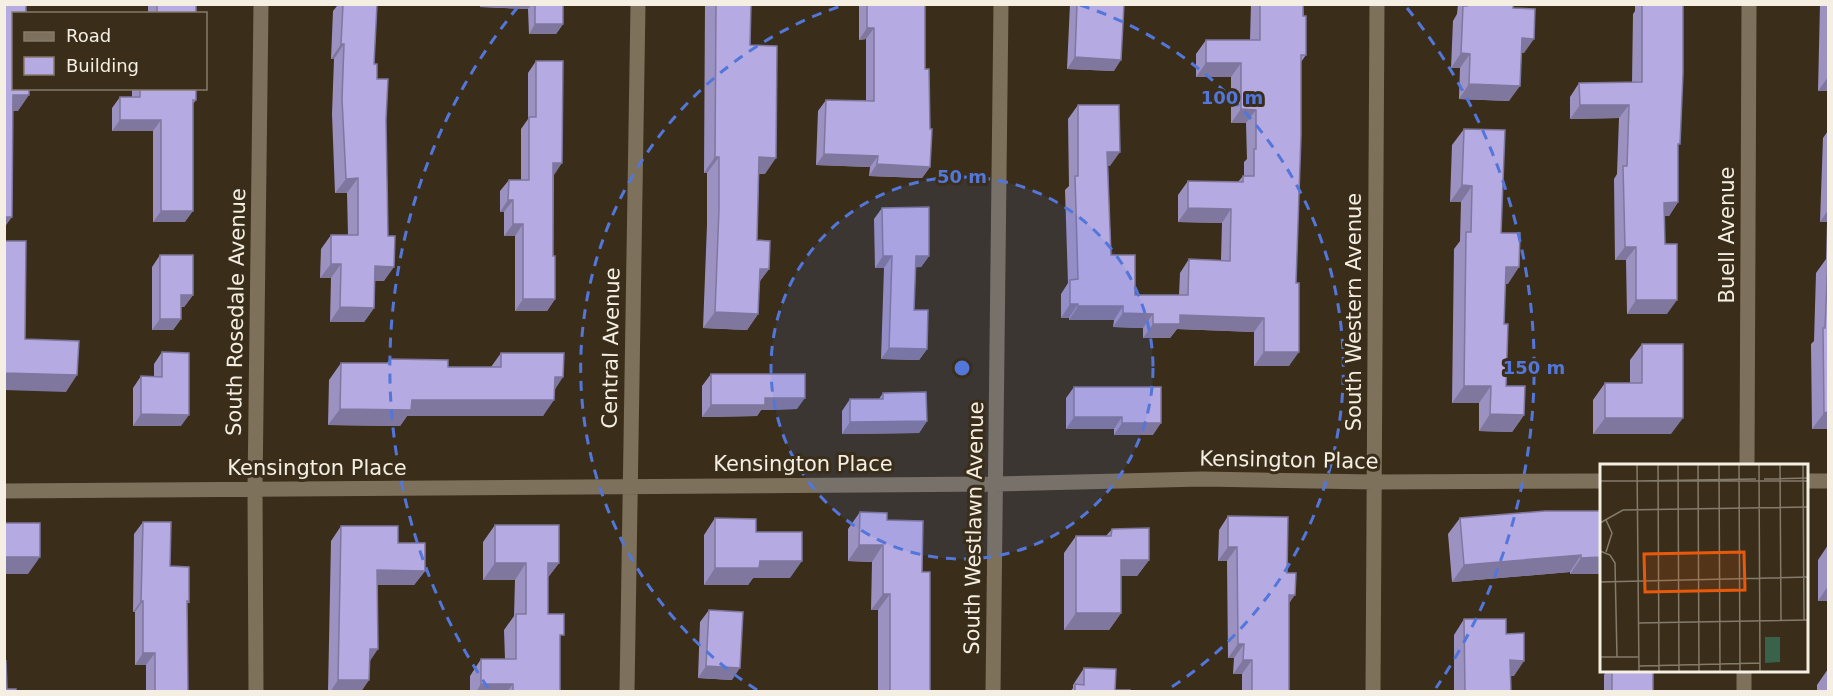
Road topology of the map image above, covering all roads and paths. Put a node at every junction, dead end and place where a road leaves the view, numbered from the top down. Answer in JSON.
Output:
{"nodes":[{"id":1,"x":261,"y":4,"type":"edge"},
{"id":2,"x":638,"y":4,"type":"edge"},
{"id":3,"x":1001,"y":4,"type":"edge"},
{"id":4,"x":1377,"y":4,"type":"edge"},
{"id":5,"x":1749,"y":4,"type":"edge"},
{"id":6,"x":1747,"y":464,"type":"edge"},
{"id":7,"x":1600,"y":481,"type":"edge"},
{"id":8,"x":1809,"y":481,"type":"edge"},
{"id":9,"x":1828,"y":481,"type":"edge"},
{"id":10,"x":1374,"y":482,"type":"junction"},
{"id":11,"x":995,"y":484,"type":"junction"},
{"id":12,"x":630,"y":486,"type":"junction"},
{"id":13,"x":255,"y":489,"type":"junction"},
{"id":14,"x":4,"y":491,"type":"edge"},
{"id":15,"x":1744,"y":672,"type":"edge"},
{"id":16,"x":256,"y":692,"type":"edge"},
{"id":17,"x":627,"y":692,"type":"edge"},
{"id":18,"x":993,"y":692,"type":"edge"},
{"id":19,"x":1373,"y":692,"type":"edge"},
{"id":20,"x":1744,"y":692,"type":"edge"}],
"edges":[{"from":1,"to":13,"type":"street","name":"South Rosedale Avenue"},
{"from":2,"to":12,"type":"street","name":"Central Avenue"},
{"from":3,"to":11,"type":"street","name":"South Westlawn Avenue"},
{"from":4,"to":10,"type":"street","name":"South Western Avenue"},
{"from":5,"to":6,"type":"street","name":"Buell Avenue"},
{"from":7,"to":10,"type":"street","name":"Kensington Place"},
{"from":8,"to":9,"type":"street"},
{"from":10,"to":11,"type":"street","name":"Kensington Place"},
{"from":10,"to":19,"type":"street","name":"South Western Avenue"},
{"from":11,"to":12,"type":"street","name":"Kensington Place"},
{"from":11,"to":18,"type":"street","name":"South Westlawn Avenue"},
{"from":12,"to":13,"type":"street","name":"Kensington Place"},
{"from":12,"to":17,"type":"street","name":"Central Avenue"},
{"from":13,"to":14,"type":"street","name":"Kensington Place"},
{"from":13,"to":16,"type":"street","name":"South Rosedale Avenue"},
{"from":15,"to":20,"type":"street"}]}
